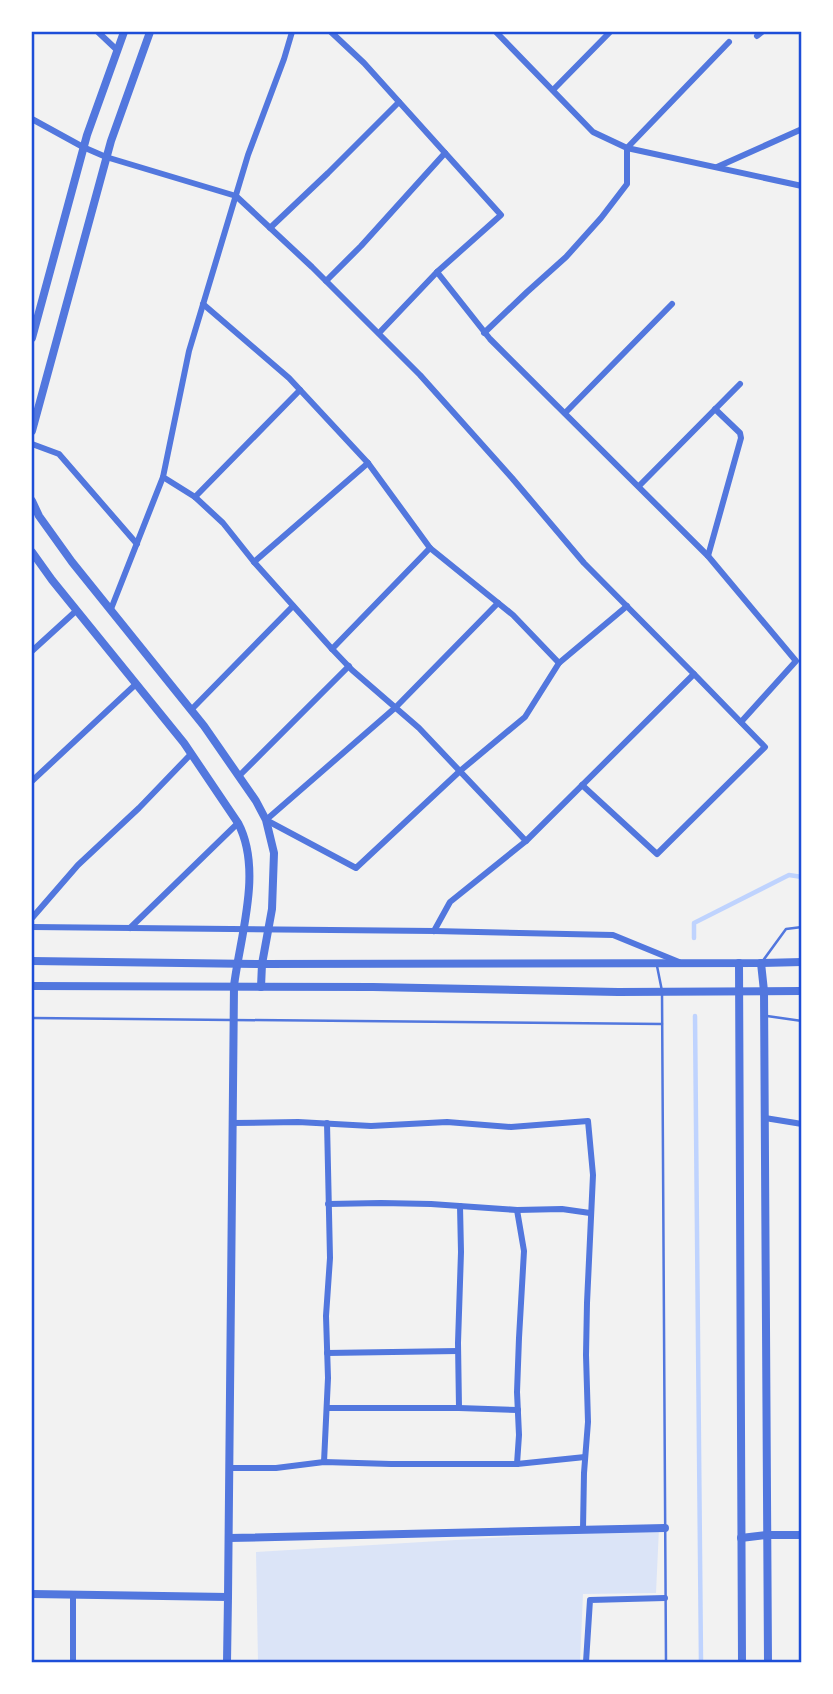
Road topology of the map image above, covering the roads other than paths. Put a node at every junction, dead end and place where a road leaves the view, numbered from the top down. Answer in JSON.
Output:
{"nodes":[{"id":1,"x":98,"y":32,"type":"edge"},
{"id":2,"x":124,"y":32,"type":"edge"},
{"id":3,"x":150,"y":32,"type":"edge"},
{"id":4,"x":292,"y":32,"type":"edge"},
{"id":5,"x":331,"y":32,"type":"edge"},
{"id":6,"x":496,"y":32,"type":"edge"},
{"id":7,"x":610,"y":32,"type":"edge"},
{"id":8,"x":729,"y":42,"type":"dead end"},
{"id":9,"x":117,"y":50,"type":"junction"},
{"id":10,"x":553,"y":90,"type":"junction"},
{"id":11,"x":399,"y":102,"type":"junction"},
{"id":12,"x":32,"y":119,"type":"edge"},
{"id":13,"x":802,"y":129,"type":"edge"},
{"id":14,"x":83,"y":147,"type":"junction"},
{"id":15,"x":628,"y":148,"type":"junction"},
{"id":16,"x":445,"y":153,"type":"junction"},
{"id":17,"x":106,"y":157,"type":"junction"},
{"id":18,"x":717,"y":167,"type":"junction"},
{"id":19,"x":802,"y":186,"type":"edge"},
{"id":20,"x":236,"y":196,"type":"junction"},
{"id":21,"x":270,"y":228,"type":"junction"},
{"id":22,"x":437,"y":272,"type":"junction"},
{"id":23,"x":326,"y":281,"type":"junction"},
{"id":24,"x":203,"y":304,"type":"junction"},
{"id":25,"x":672,"y":304,"type":"dead end"},
{"id":26,"x":34,"y":318,"type":"edge"},
{"id":27,"x":379,"y":333,"type":"junction"},
{"id":28,"x":484,"y":333,"type":"junction"},
{"id":29,"x":32,"y":338,"type":"edge"},
{"id":30,"x":740,"y":384,"type":"dead end"},
{"id":31,"x":300,"y":390,"type":"junction"},
{"id":32,"x":715,"y":409,"type":"junction"},
{"id":33,"x":565,"y":413,"type":"junction"},
{"id":34,"x":32,"y":431,"type":"edge"},
{"id":35,"x":32,"y":444,"type":"edge"},
{"id":36,"x":368,"y":463,"type":"junction"},
{"id":37,"x":163,"y":477,"type":"junction"},
{"id":38,"x":639,"y":486,"type":"junction"},
{"id":39,"x":195,"y":497,"type":"junction"},
{"id":40,"x":32,"y":501,"type":"edge"},
{"id":41,"x":137,"y":544,"type":"junction"},
{"id":42,"x":430,"y":548,"type":"junction"},
{"id":43,"x":32,"y":551,"type":"edge"},
{"id":44,"x":708,"y":556,"type":"junction"},
{"id":45,"x":254,"y":562,"type":"junction"},
{"id":46,"x":498,"y":603,"type":"junction"},
{"id":47,"x":293,"y":606,"type":"junction"},
{"id":48,"x":627,"y":606,"type":"junction"},
{"id":49,"x":111,"y":609,"type":"junction"},
{"id":50,"x":77,"y":610,"type":"junction"},
{"id":51,"x":332,"y":649,"type":"junction"},
{"id":52,"x":32,"y":650,"type":"edge"},
{"id":53,"x":559,"y":663,"type":"junction"},
{"id":54,"x":349,"y":666,"type":"junction"},
{"id":55,"x":694,"y":674,"type":"junction"},
{"id":56,"x":136,"y":684,"type":"junction"},
{"id":57,"x":396,"y":708,"type":"junction"},
{"id":58,"x":191,"y":709,"type":"junction"},
{"id":59,"x":741,"y":722,"type":"junction"},
{"id":60,"x":191,"y":754,"type":"junction"},
{"id":61,"x":460,"y":771,"type":"junction"},
{"id":62,"x":239,"y":776,"type":"junction"},
{"id":63,"x":32,"y":780,"type":"edge"},
{"id":64,"x":582,"y":785,"type":"junction"},
{"id":65,"x":266,"y":820,"type":"junction"},
{"id":66,"x":238,"y":823,"type":"junction"},
{"id":67,"x":526,"y":841,"type":"junction"},
{"id":68,"x":32,"y":918,"type":"edge"},
{"id":69,"x":32,"y":927,"type":"edge"},
{"id":70,"x":802,"y":927,"type":"edge"},
{"id":71,"x":130,"y":928,"type":"junction"},
{"id":72,"x":243,"y":929,"type":"junction"},
{"id":73,"x":268,"y":930,"type":"junction"},
{"id":74,"x":434,"y":931,"type":"junction"},
{"id":75,"x":32,"y":961,"type":"edge"},
{"id":76,"x":802,"y":961,"type":"edge"},
{"id":77,"x":684,"y":963,"type":"junction"},
{"id":78,"x":739,"y":963,"type":"junction"},
{"id":79,"x":761,"y":963,"type":"junction"},
{"id":80,"x":237,"y":964,"type":"junction"},
{"id":81,"x":262,"y":964,"type":"junction"},
{"id":82,"x":656,"y":964,"type":"junction"},
{"id":83,"x":32,"y":986,"type":"edge"},
{"id":84,"x":234,"y":986,"type":"junction"},
{"id":85,"x":261,"y":987,"type":"junction"},
{"id":86,"x":739,"y":990,"type":"junction"},
{"id":87,"x":662,"y":991,"type":"junction"},
{"id":88,"x":764,"y":991,"type":"junction"},
{"id":89,"x":802,"y":991,"type":"edge"},
{"id":90,"x":764,"y":1015,"type":"junction"},
{"id":91,"x":32,"y":1018,"type":"edge"},
{"id":92,"x":233,"y":1019,"type":"junction"},
{"id":93,"x":802,"y":1021,"type":"edge"},
{"id":94,"x":662,"y":1024,"type":"junction"},
{"id":95,"x":765,"y":1118,"type":"junction"},
{"id":96,"x":233,"y":1123,"type":"junction"},
{"id":97,"x":327,"y":1123,"type":"junction"},
{"id":98,"x":802,"y":1124,"type":"edge"},
{"id":99,"x":328,"y":1204,"type":"junction"},
{"id":100,"x":460,"y":1206,"type":"junction"},
{"id":101,"x":517,"y":1210,"type":"junction"},
{"id":102,"x":590,"y":1213,"type":"junction"},
{"id":103,"x":458,"y":1352,"type":"junction"},
{"id":104,"x":327,"y":1353,"type":"junction"},
{"id":105,"x":327,"y":1408,"type":"junction"},
{"id":106,"x":459,"y":1408,"type":"junction"},
{"id":107,"x":518,"y":1410,"type":"junction"},
{"id":108,"x":585,"y":1457,"type":"junction"},
{"id":109,"x":324,"y":1462,"type":"junction"},
{"id":110,"x":517,"y":1464,"type":"junction"},
{"id":111,"x":229,"y":1468,"type":"junction"},
{"id":112,"x":665,"y":1528,"type":"junction"},
{"id":113,"x":583,"y":1530,"type":"junction"},
{"id":114,"x":767,"y":1535,"type":"junction"},
{"id":115,"x":802,"y":1535,"type":"edge"},
{"id":116,"x":229,"y":1538,"type":"junction"},
{"id":117,"x":741,"y":1538,"type":"junction"},
{"id":118,"x":32,"y":1594,"type":"edge"},
{"id":119,"x":73,"y":1595,"type":"junction"},
{"id":120,"x":228,"y":1597,"type":"junction"},
{"id":121,"x":665,"y":1598,"type":"junction"},
{"id":122,"x":72,"y":1662,"type":"edge"},
{"id":123,"x":227,"y":1662,"type":"edge"},
{"id":124,"x":586,"y":1662,"type":"edge"},
{"id":125,"x":666,"y":1662,"type":"edge"},
{"id":126,"x":742,"y":1662,"type":"edge"},
{"id":127,"x":768,"y":1662,"type":"edge"}],
"edges":[{"from":1,"to":9,"type":"street"},
{"from":2,"to":9,"type":"street"},
{"from":3,"to":17,"type":"street"},
{"from":4,"to":20,"type":"street"},
{"from":5,"to":11,"type":"street"},
{"from":6,"to":10,"type":"street"},
{"from":7,"to":10,"type":"street"},
{"from":8,"to":15,"type":"street"},
{"from":9,"to":14,"type":"street"},
{"from":10,"to":15,"type":"street"},
{"from":11,"to":16,"type":"street"},
{"from":11,"to":21,"type":"street"},
{"from":12,"to":14,"type":"street"},
{"from":13,"to":18,"type":"street"},
{"from":14,"to":17,"type":"street"},
{"from":14,"to":26,"type":"street"},
{"from":15,"to":18,"type":"street"},
{"from":15,"to":28,"type":"street"},
{"from":16,"to":22,"type":"street"},
{"from":16,"to":23,"type":"street"},
{"from":17,"to":20,"type":"street"},
{"from":17,"to":34,"type":"street"},
{"from":18,"to":19,"type":"street"},
{"from":20,"to":21,"type":"street"},
{"from":20,"to":24,"type":"street"},
{"from":21,"to":23,"type":"street"},
{"from":22,"to":27,"type":"street"},
{"from":22,"to":28,"type":"street"},
{"from":23,"to":27,"type":"street"},
{"from":24,"to":31,"type":"street"},
{"from":24,"to":37,"type":"street"},
{"from":25,"to":33,"type":"street"},
{"from":26,"to":29,"type":"street"},
{"from":27,"to":48,"type":"street"},
{"from":28,"to":33,"type":"street"},
{"from":30,"to":32,"type":"street"},
{"from":31,"to":36,"type":"street"},
{"from":31,"to":39,"type":"street"},
{"from":32,"to":38,"type":"street"},
{"from":32,"to":44,"type":"street"},
{"from":33,"to":38,"type":"street"},
{"from":35,"to":41,"type":"street"},
{"from":36,"to":42,"type":"street"},
{"from":36,"to":45,"type":"street"},
{"from":37,"to":39,"type":"street"},
{"from":37,"to":41,"type":"street"},
{"from":38,"to":44,"type":"street"},
{"from":39,"to":45,"type":"street"},
{"from":40,"to":49,"type":"street"},
{"from":41,"to":49,"type":"street"},
{"from":42,"to":46,"type":"street"},
{"from":42,"to":51,"type":"street"},
{"from":43,"to":50,"type":"street"},
{"from":44,"to":59,"type":"street"},
{"from":45,"to":47,"type":"street"},
{"from":46,"to":53,"type":"street"},
{"from":46,"to":57,"type":"street"},
{"from":47,"to":51,"type":"street"},
{"from":47,"to":58,"type":"street"},
{"from":48,"to":53,"type":"street"},
{"from":48,"to":55,"type":"street"},
{"from":49,"to":58,"type":"street"},
{"from":50,"to":52,"type":"street"},
{"from":50,"to":56,"type":"street"},
{"from":51,"to":54,"type":"street"},
{"from":53,"to":61,"type":"street"},
{"from":54,"to":57,"type":"street"},
{"from":54,"to":62,"type":"street"},
{"from":55,"to":59,"type":"street"},
{"from":55,"to":64,"type":"street"},
{"from":56,"to":60,"type":"street"},
{"from":56,"to":63,"type":"street"},
{"from":57,"to":61,"type":"street"},
{"from":57,"to":65,"type":"street"},
{"from":58,"to":62,"type":"street"},
{"from":59,"to":64,"type":"street"},
{"from":60,"to":66,"type":"street"},
{"from":60,"to":68,"type":"street"},
{"from":61,"to":65,"type":"street"},
{"from":61,"to":67,"type":"street"},
{"from":62,"to":65,"type":"street"},
{"from":64,"to":67,"type":"street"},
{"from":65,"to":73,"type":"street"},
{"from":66,"to":71,"type":"street"},
{"from":66,"to":72,"type":"street"},
{"from":67,"to":74,"type":"street"},
{"from":69,"to":71,"type":"street"},
{"from":70,"to":79,"type":"lane"},
{"from":71,"to":72,"type":"street"},
{"from":72,"to":73,"type":"street"},
{"from":72,"to":80,"type":"street"},
{"from":73,"to":74,"type":"street"},
{"from":73,"to":81,"type":"street"},
{"from":74,"to":77,"type":"street"},
{"from":75,"to":80,"type":"street"},
{"from":76,"to":79,"type":"street"},
{"from":77,"to":78,"type":"street"},
{"from":77,"to":82,"type":"street"},
{"from":78,"to":79,"type":"street"},
{"from":78,"to":86,"type":"street"},
{"from":79,"to":88,"type":"street"},
{"from":80,"to":81,"type":"street"},
{"from":80,"to":84,"type":"street"},
{"from":81,"to":82,"type":"street"},
{"from":81,"to":85,"type":"street"},
{"from":82,"to":87,"type":"lane"},
{"from":83,"to":84,"type":"street"},
{"from":84,"to":85,"type":"street"},
{"from":84,"to":92,"type":"street"},
{"from":85,"to":87,"type":"street"},
{"from":86,"to":87,"type":"street"},
{"from":86,"to":88,"type":"street"},
{"from":86,"to":117,"type":"street"},
{"from":87,"to":94,"type":"lane"},
{"from":88,"to":89,"type":"street"},
{"from":88,"to":90,"type":"street"},
{"from":90,"to":93,"type":"lane"},
{"from":90,"to":95,"type":"street"},
{"from":91,"to":92,"type":"lane"},
{"from":92,"to":94,"type":"lane"},
{"from":92,"to":96,"type":"street"},
{"from":94,"to":112,"type":"lane"},
{"from":95,"to":98,"type":"street"},
{"from":95,"to":114,"type":"street"},
{"from":96,"to":97,"type":"street"},
{"from":96,"to":111,"type":"street"},
{"from":97,"to":99,"type":"street"},
{"from":97,"to":102,"type":"street"},
{"from":99,"to":100,"type":"street"},
{"from":99,"to":104,"type":"street"},
{"from":100,"to":101,"type":"street"},
{"from":100,"to":103,"type":"street"},
{"from":101,"to":102,"type":"street"},
{"from":101,"to":107,"type":"street"},
{"from":102,"to":108,"type":"street"},
{"from":103,"to":104,"type":"street"},
{"from":103,"to":106,"type":"street"},
{"from":104,"to":105,"type":"street"},
{"from":105,"to":106,"type":"street"},
{"from":105,"to":109,"type":"street"},
{"from":106,"to":107,"type":"street"},
{"from":107,"to":110,"type":"street"},
{"from":108,"to":110,"type":"street"},
{"from":108,"to":113,"type":"street"},
{"from":109,"to":110,"type":"street"},
{"from":109,"to":111,"type":"street"},
{"from":111,"to":116,"type":"street"},
{"from":112,"to":113,"type":"street"},
{"from":112,"to":121,"type":"lane"},
{"from":113,"to":116,"type":"street"},
{"from":114,"to":115,"type":"street"},
{"from":114,"to":117,"type":"street"},
{"from":114,"to":127,"type":"street"},
{"from":116,"to":120,"type":"street"},
{"from":117,"to":126,"type":"street"},
{"from":118,"to":119,"type":"street"},
{"from":119,"to":120,"type":"street"},
{"from":119,"to":122,"type":"street"},
{"from":120,"to":123,"type":"street"},
{"from":121,"to":124,"type":"street"},
{"from":121,"to":125,"type":"lane"}]}
